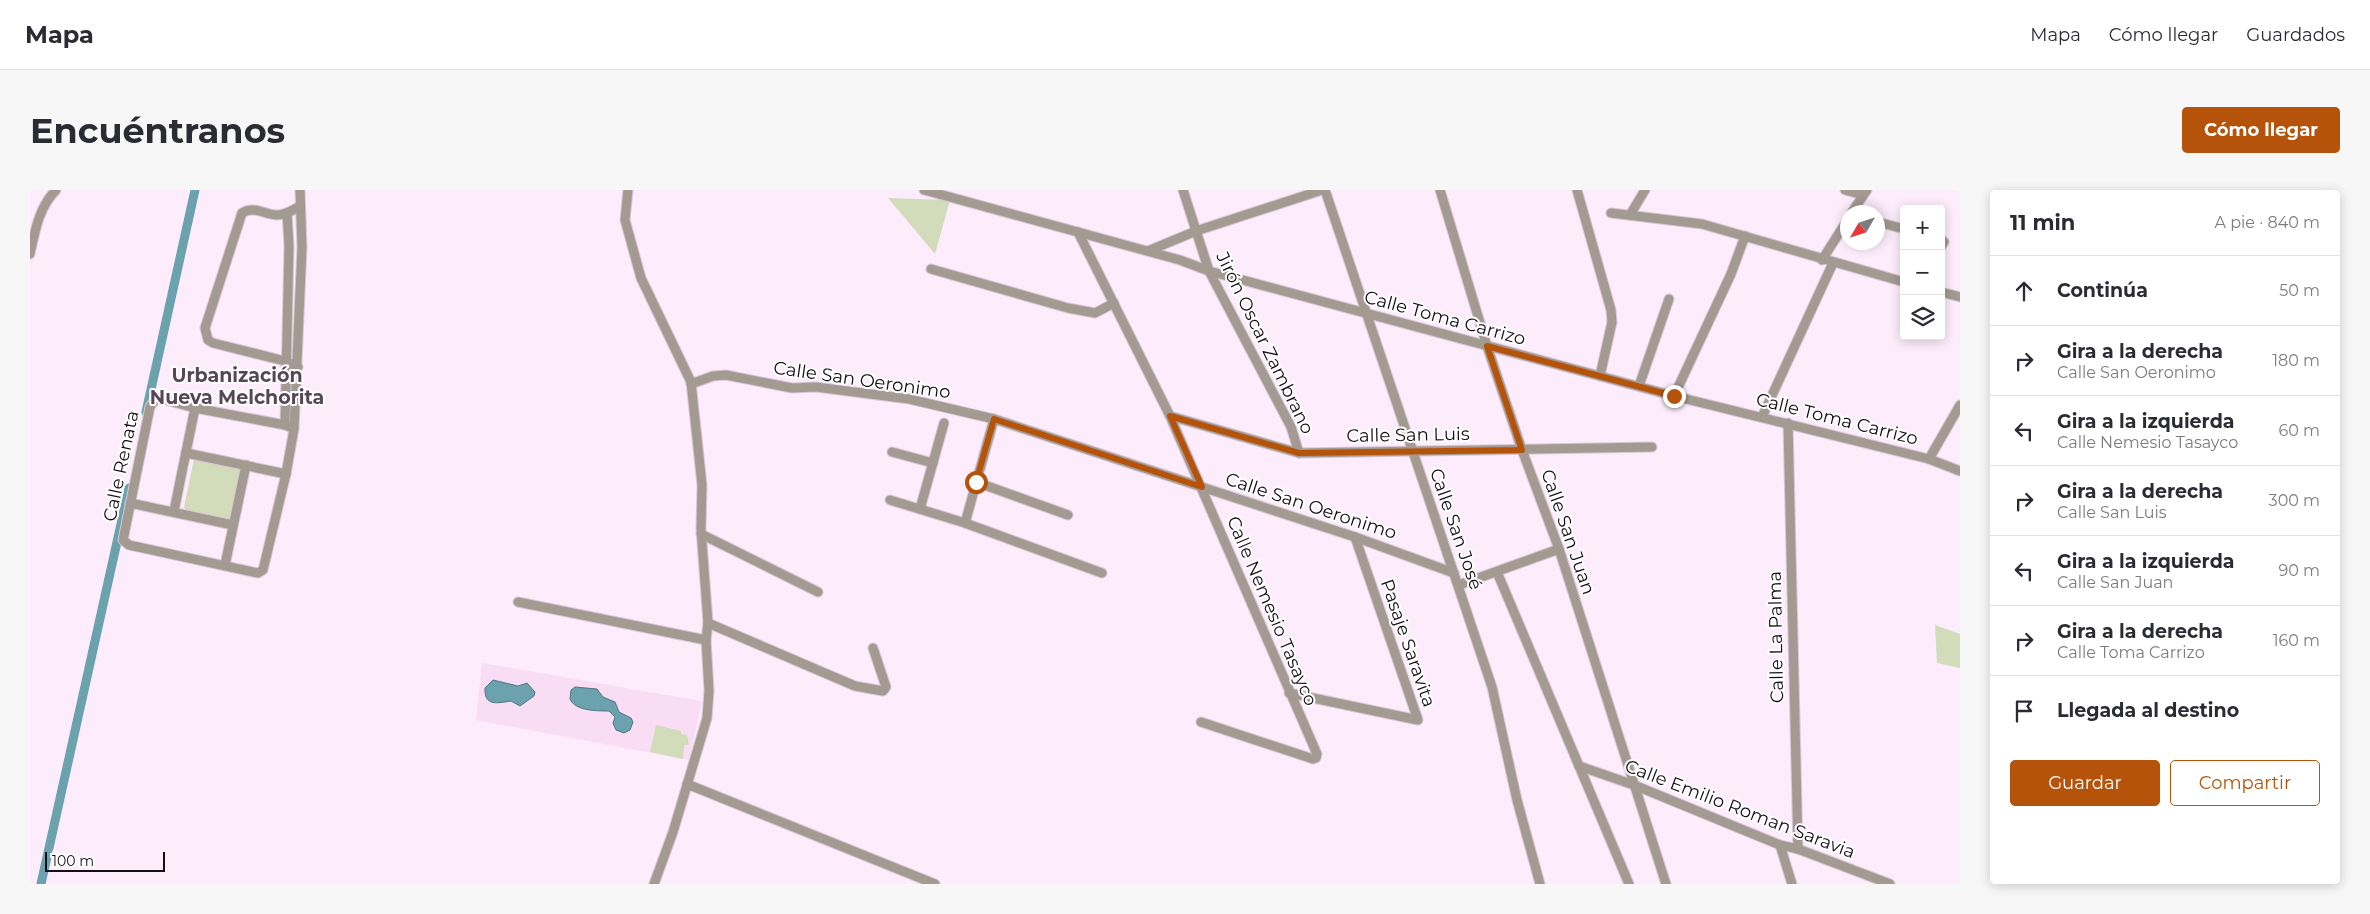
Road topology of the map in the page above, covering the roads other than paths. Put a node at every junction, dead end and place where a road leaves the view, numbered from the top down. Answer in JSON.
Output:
{"nodes":[{"id":1,"x":56,"y":190,"type":"edge"},
{"id":2,"x":300,"y":190,"type":"edge"},
{"id":3,"x":628,"y":190,"type":"edge"},
{"id":4,"x":924,"y":190,"type":"edge"},
{"id":5,"x":1183,"y":190,"type":"edge"},
{"id":6,"x":1323,"y":190,"type":"edge"},
{"id":7,"x":1440,"y":190,"type":"edge"},
{"id":8,"x":1577,"y":190,"type":"edge"},
{"id":9,"x":1645,"y":190,"type":"edge"},
{"id":10,"x":1845,"y":190,"type":"edge"},
{"id":11,"x":1865,"y":193,"type":"edge"},
{"id":12,"x":1857,"y":205,"type":"edge"},
{"id":13,"x":300,"y":206,"type":"junction"},
{"id":14,"x":287,"y":213,"type":"junction"},
{"id":15,"x":1611,"y":214,"type":"dead end"},
{"id":16,"x":1630,"y":215,"type":"junction"},
{"id":17,"x":1885,"y":224,"type":"edge"},
{"id":18,"x":1900,"y":228,"type":"edge"},
{"id":19,"x":1196,"y":231,"type":"junction"},
{"id":20,"x":1078,"y":232,"type":"junction"},
{"id":21,"x":1840,"y":232,"type":"edge"},
{"id":22,"x":1745,"y":236,"type":"junction"},
{"id":23,"x":1148,"y":251,"type":"junction"},
{"id":24,"x":30,"y":254,"type":"edge"},
{"id":25,"x":1822,"y":260,"type":"junction"},
{"id":26,"x":1833,"y":263,"type":"junction"},
{"id":27,"x":931,"y":269,"type":"dead end"},
{"id":28,"x":1209,"y":271,"type":"junction"},
{"id":29,"x":1900,"y":281,"type":"edge"},
{"id":30,"x":1945,"y":293,"type":"edge"},
{"id":31,"x":1960,"y":297,"type":"edge"},
{"id":32,"x":1669,"y":299,"type":"dead end"},
{"id":33,"x":1114,"y":303,"type":"junction"},
{"id":34,"x":1365,"y":313,"type":"junction"},
{"id":35,"x":1487,"y":346,"type":"junction"},
{"id":36,"x":286,"y":361,"type":"junction"},
{"id":37,"x":298,"y":367,"type":"junction"},
{"id":38,"x":1600,"y":376,"type":"junction"},
{"id":39,"x":691,"y":384,"type":"junction"},
{"id":40,"x":1639,"y":386,"type":"junction"},
{"id":41,"x":1674,"y":396,"type":"junction"},
{"id":42,"x":1960,"y":405,"type":"edge"},
{"id":43,"x":195,"y":408,"type":"junction"},
{"id":44,"x":1170,"y":416,"type":"junction"},
{"id":45,"x":1762,"y":417,"type":"junction"},
{"id":46,"x":994,"y":419,"type":"junction"},
{"id":47,"x":944,"y":423,"type":"dead end"},
{"id":48,"x":1788,"y":423,"type":"junction"},
{"id":49,"x":285,"y":424,"type":"junction"},
{"id":50,"x":294,"y":429,"type":"junction"},
{"id":51,"x":1652,"y":447,"type":"dead end"},
{"id":52,"x":1522,"y":450,"type":"junction"},
{"id":53,"x":892,"y":452,"type":"dead end"},
{"id":54,"x":1412,"y":452,"type":"junction"},
{"id":55,"x":186,"y":453,"type":"junction"},
{"id":56,"x":1299,"y":453,"type":"junction"},
{"id":57,"x":1930,"y":458,"type":"junction"},
{"id":58,"x":933,"y":464,"type":"junction"},
{"id":59,"x":246,"y":466,"type":"junction"},
{"id":60,"x":1960,"y":471,"type":"edge"},
{"id":61,"x":286,"y":474,"type":"junction"},
{"id":62,"x":976,"y":482,"type":"junction"},
{"id":63,"x":1202,"y":487,"type":"junction"},
{"id":64,"x":890,"y":500,"type":"dead end"},
{"id":65,"x":130,"y":503,"type":"junction"},
{"id":66,"x":920,"y":509,"type":"junction"},
{"id":67,"x":174,"y":511,"type":"junction"},
{"id":68,"x":1068,"y":515,"type":"dead end"},
{"id":69,"x":965,"y":523,"type":"junction"},
{"id":70,"x":233,"y":525,"type":"junction"},
{"id":71,"x":701,"y":534,"type":"junction"},
{"id":72,"x":1355,"y":537,"type":"junction"},
{"id":73,"x":1559,"y":549,"type":"junction"},
{"id":74,"x":226,"y":565,"type":"junction"},
{"id":75,"x":1497,"y":572,"type":"junction"},
{"id":76,"x":1102,"y":573,"type":"dead end"},
{"id":77,"x":1454,"y":573,"type":"junction"},
{"id":78,"x":1459,"y":585,"type":"junction"},
{"id":79,"x":818,"y":592,"type":"dead end"},
{"id":80,"x":518,"y":602,"type":"dead end"},
{"id":81,"x":708,"y":622,"type":"junction"},
{"id":82,"x":706,"y":640,"type":"junction"},
{"id":83,"x":872,"y":648,"type":"dead end"},
{"id":84,"x":1289,"y":693,"type":"junction"},
{"id":85,"x":1201,"y":722,"type":"dead end"},
{"id":86,"x":1579,"y":766,"type":"junction"},
{"id":87,"x":687,"y":784,"type":"junction"},
{"id":88,"x":1634,"y":785,"type":"junction"},
{"id":89,"x":1780,"y":845,"type":"junction"},
{"id":90,"x":1798,"y":849,"type":"junction"},
{"id":91,"x":654,"y":884,"type":"edge"},
{"id":92,"x":935,"y":884,"type":"edge"},
{"id":93,"x":1540,"y":884,"type":"edge"},
{"id":94,"x":1629,"y":884,"type":"edge"},
{"id":95,"x":1666,"y":884,"type":"edge"},
{"id":96,"x":1792,"y":884,"type":"edge"},
{"id":97,"x":1890,"y":884,"type":"edge"}],
"edges":[{"from":1,"to":24,"type":"street"},
{"from":2,"to":13,"type":"street"},
{"from":3,"to":39,"type":"street"},
{"from":4,"to":20,"type":"street","name":"Calle Toma Carrizo"},
{"from":5,"to":19,"type":"street","name":"Jirón Oscar Zambrano"},
{"from":6,"to":19,"type":"street"},
{"from":6,"to":34,"type":"street","name":"Calle San José"},
{"from":7,"to":35,"type":"street","name":"Calle San Juan"},
{"from":8,"to":38,"type":"street"},
{"from":9,"to":16,"type":"street"},
{"from":10,"to":11,"type":"street"},
{"from":11,"to":12,"type":"street"},
{"from":13,"to":14,"type":"street"},
{"from":13,"to":37,"type":"street"},
{"from":14,"to":36,"type":"street"},
{"from":14,"to":36,"type":"street"},
{"from":15,"to":16,"type":"street"},
{"from":16,"to":22,"type":"street"},
{"from":17,"to":18,"type":"street"},
{"from":19,"to":23,"type":"street"},
{"from":19,"to":28,"type":"street","name":"Jirón Oscar Zambrano"},
{"from":20,"to":23,"type":"street","name":"Calle Toma Carrizo"},
{"from":20,"to":33,"type":"street","name":"Calle Nemesio Tasayco"},
{"from":21,"to":25,"type":"street"},
{"from":22,"to":25,"type":"street"},
{"from":22,"to":41,"type":"street"},
{"from":23,"to":28,"type":"street","name":"Calle Toma Carrizo"},
{"from":25,"to":26,"type":"street"},
{"from":26,"to":29,"type":"street"},
{"from":26,"to":45,"type":"street"},
{"from":27,"to":33,"type":"street"},
{"from":28,"to":34,"type":"street","name":"Calle Toma Carrizo"},
{"from":28,"to":56,"type":"street","name":"Jirón Oscar Zambrano"},
{"from":30,"to":31,"type":"street"},
{"from":32,"to":40,"type":"street"},
{"from":33,"to":44,"type":"street","name":"Calle Nemesio Tasayco"},
{"from":34,"to":35,"type":"street","name":"Calle Toma Carrizo"},
{"from":34,"to":54,"type":"street","name":"Calle San José"},
{"from":35,"to":38,"type":"street","name":"Calle Toma Carrizo"},
{"from":35,"to":52,"type":"street","name":"Calle San Juan"},
{"from":36,"to":37,"type":"street"},
{"from":36,"to":49,"type":"street"},
{"from":37,"to":50,"type":"street"},
{"from":38,"to":40,"type":"street","name":"Calle Toma Carrizo"},
{"from":39,"to":46,"type":"street","name":"Calle San Oeronimo"},
{"from":39,"to":71,"type":"street"},
{"from":40,"to":41,"type":"street","name":"Calle Toma Carrizo"},
{"from":41,"to":45,"type":"street","name":"Calle Toma Carrizo"},
{"from":42,"to":57,"type":"street"},
{"from":43,"to":49,"type":"street"},
{"from":43,"to":55,"type":"street"},
{"from":43,"to":65,"type":"street","name":"Calle Renata"},
{"from":44,"to":56,"type":"street","name":"Calle San Luis"},
{"from":44,"to":63,"type":"street","name":"Calle Nemesio Tasayco"},
{"from":45,"to":48,"type":"street","name":"Calle Toma Carrizo"},
{"from":46,"to":62,"type":"street"},
{"from":46,"to":63,"type":"street","name":"Calle San Oeronimo"},
{"from":47,"to":58,"type":"street"},
{"from":48,"to":57,"type":"street","name":"Calle Toma Carrizo"},
{"from":48,"to":90,"type":"street","name":"Calle La Palma"},
{"from":49,"to":50,"type":"street"},
{"from":50,"to":61,"type":"street"},
{"from":51,"to":52,"type":"street","name":"Calle San Luis"},
{"from":52,"to":54,"type":"street","name":"Calle San Luis"},
{"from":52,"to":73,"type":"street","name":"Calle San Juan"},
{"from":53,"to":58,"type":"street"},
{"from":54,"to":56,"type":"street","name":"Calle San Luis"},
{"from":54,"to":77,"type":"street","name":"Calle San José"},
{"from":55,"to":59,"type":"street"},
{"from":55,"to":67,"type":"street"},
{"from":57,"to":60,"type":"street","name":"Calle Toma Carrizo"},
{"from":58,"to":66,"type":"street"},
{"from":59,"to":61,"type":"street"},
{"from":59,"to":70,"type":"street"},
{"from":61,"to":74,"type":"street"},
{"from":62,"to":68,"type":"street"},
{"from":62,"to":69,"type":"street"},
{"from":63,"to":72,"type":"street","name":"Calle San Oeronimo"},
{"from":63,"to":84,"type":"street","name":"Calle Nemesio Tasayco"},
{"from":64,"to":66,"type":"street"},
{"from":65,"to":67,"type":"street"},
{"from":65,"to":74,"type":"street","name":"Calle Renata"},
{"from":66,"to":69,"type":"street"},
{"from":67,"to":70,"type":"street"},
{"from":69,"to":76,"type":"street"},
{"from":70,"to":74,"type":"street"},
{"from":71,"to":79,"type":"street"},
{"from":71,"to":81,"type":"street"},
{"from":72,"to":77,"type":"street","name":"Calle San Oeronimo"},
{"from":72,"to":84,"type":"street","name":"Pasaje Saravita"},
{"from":73,"to":75,"type":"street"},
{"from":73,"to":88,"type":"street","name":"Calle San Juan"},
{"from":75,"to":78,"type":"street"},
{"from":75,"to":86,"type":"street"},
{"from":77,"to":78,"type":"street","name":"Calle San José"},
{"from":78,"to":93,"type":"street","name":"Calle San José"},
{"from":80,"to":82,"type":"street"},
{"from":81,"to":82,"type":"street"},
{"from":81,"to":83,"type":"street"},
{"from":82,"to":87,"type":"street"},
{"from":84,"to":85,"type":"street","name":"Calle Nemesio Tasayco"},
{"from":86,"to":88,"type":"street","name":"Calle Emilio Roman Saravia"},
{"from":86,"to":94,"type":"street"},
{"from":87,"to":91,"type":"street"},
{"from":87,"to":92,"type":"street"},
{"from":88,"to":89,"type":"street","name":"Calle Emilio Roman Saravia"},
{"from":88,"to":95,"type":"street","name":"Calle San Juan"},
{"from":89,"to":90,"type":"street","name":"Calle Emilio Roman Saravia"},
{"from":89,"to":96,"type":"street"},
{"from":90,"to":97,"type":"street","name":"Calle Emilio Roman Saravia"}]}
